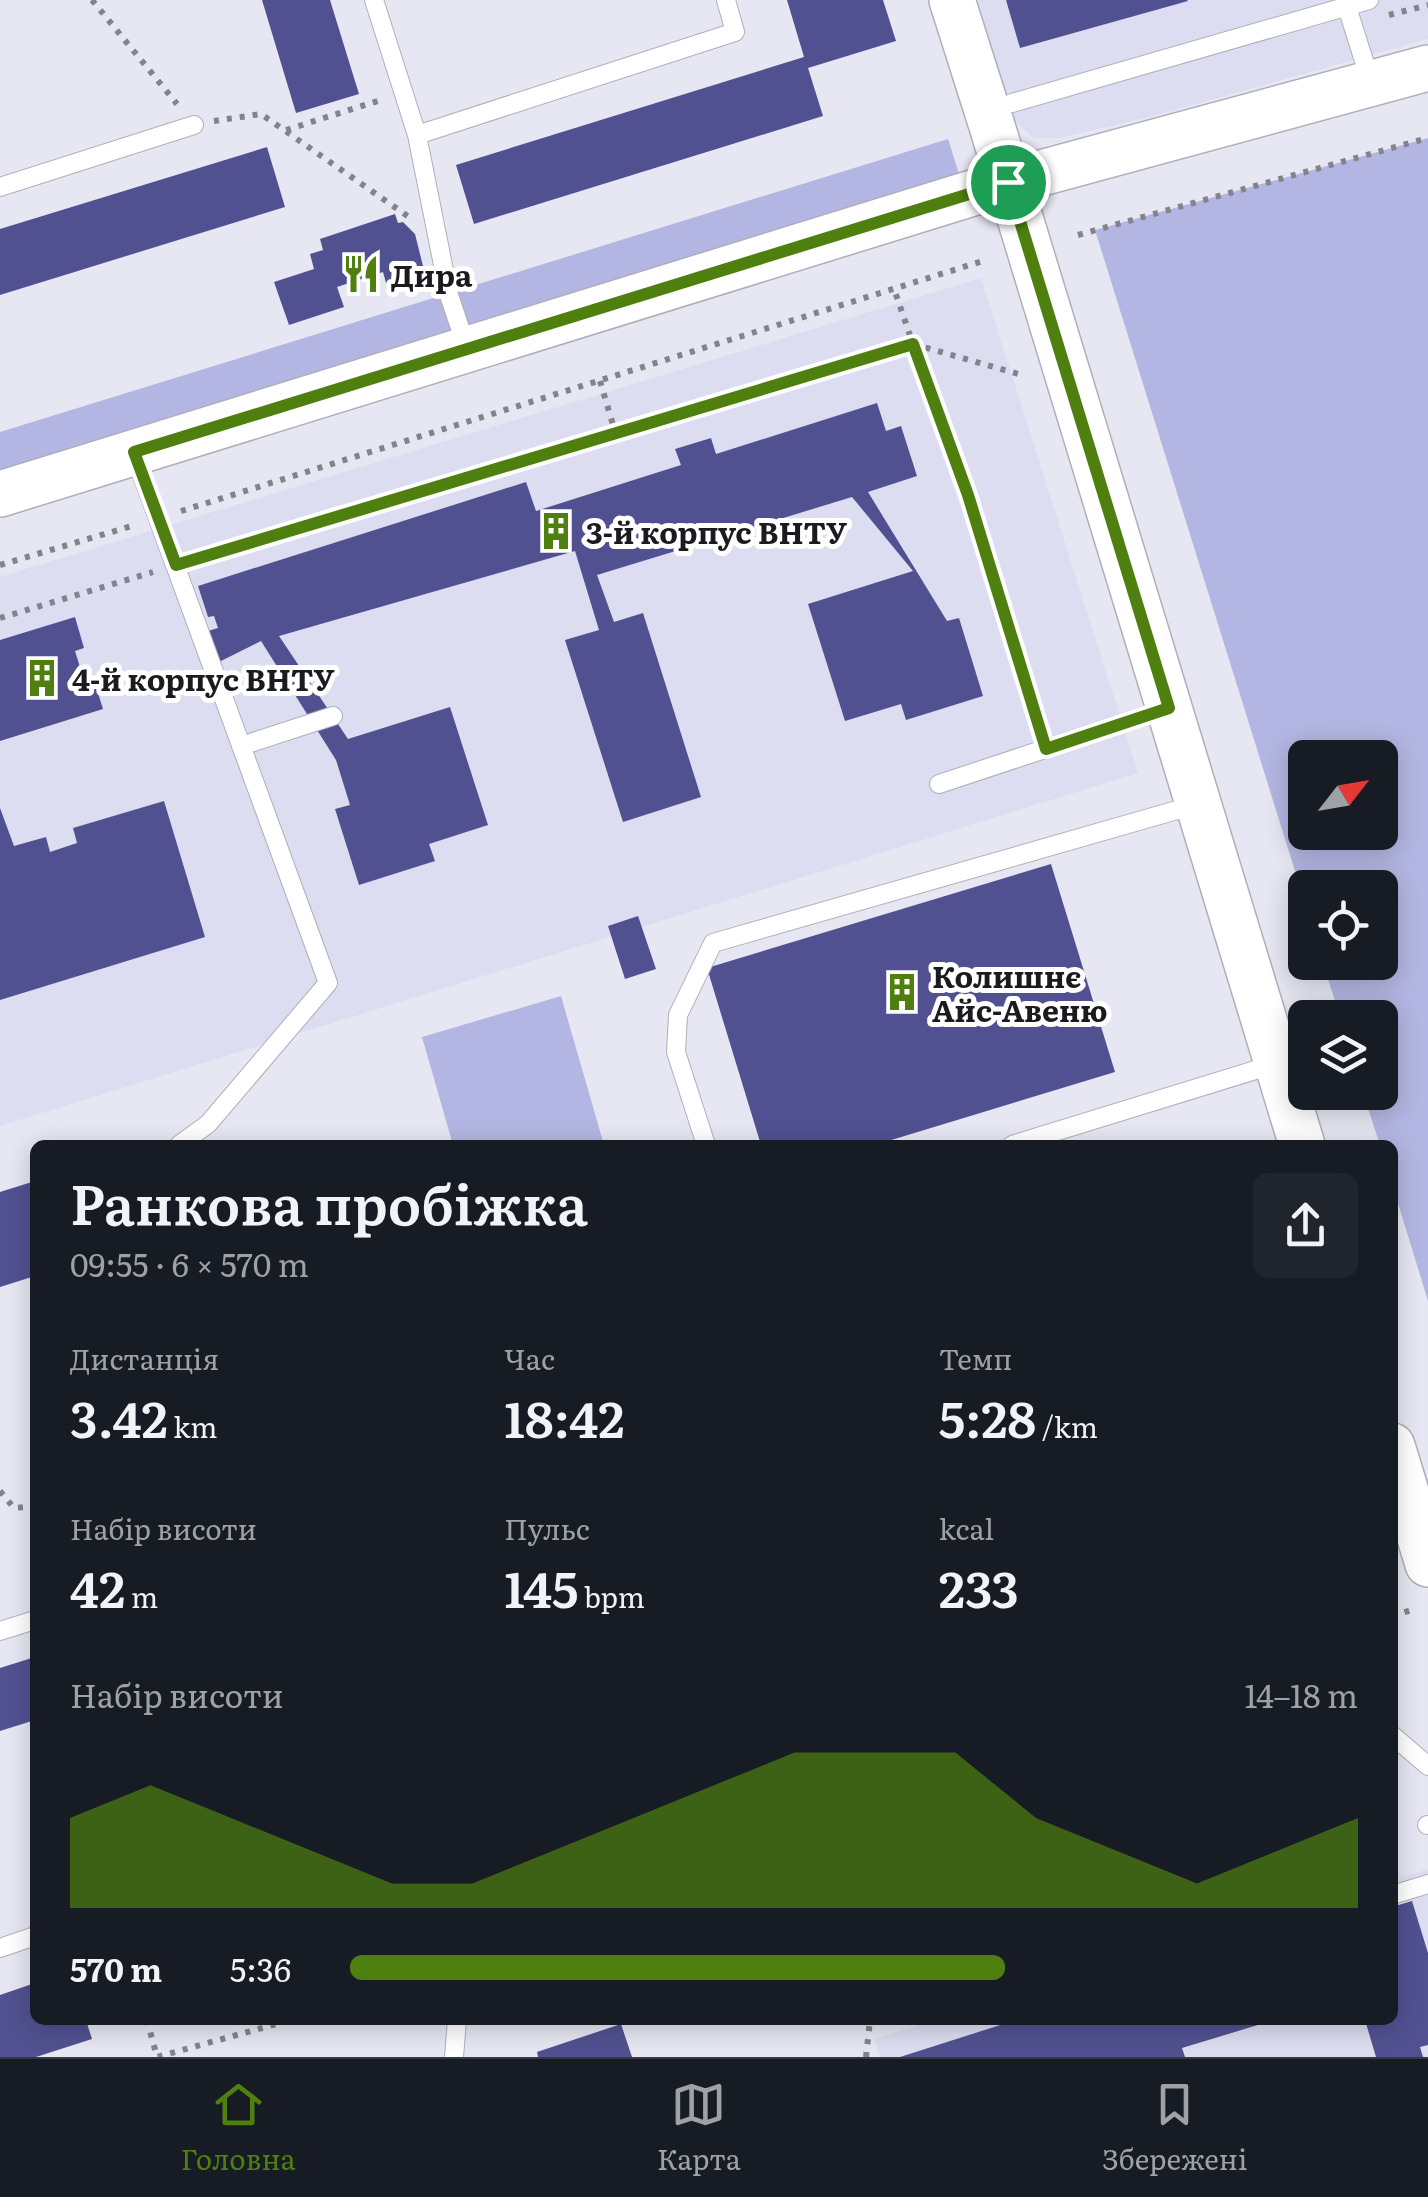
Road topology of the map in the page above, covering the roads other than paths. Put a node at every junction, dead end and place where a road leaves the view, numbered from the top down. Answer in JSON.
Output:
{"nodes":[{"id":1,"x":374,"y":0,"type":"edge"},
{"id":2,"x":726,"y":0,"type":"edge"},
{"id":3,"x":952,"y":0,"type":"edge"},
{"id":4,"x":1369,"y":0,"type":"edge"},
{"id":5,"x":1347,"y":6,"type":"junction"},
{"id":6,"x":1428,"y":68,"type":"edge"},
{"id":7,"x":1371,"y":84,"type":"junction"},
{"id":8,"x":1012,"y":103,"type":"dead end"},
{"id":9,"x":194,"y":124,"type":"road end"},
{"id":10,"x":417,"y":135,"type":"junction"},
{"id":11,"x":1008,"y":182,"type":"junction"},
{"id":12,"x":0,"y":186,"type":"edge"},
{"id":13,"x":467,"y":350,"type":"junction"},
{"id":14,"x":134,"y":452,"type":"junction"},
{"id":15,"x":0,"y":494,"type":"edge"},
{"id":16,"x":1169,"y":708,"type":"junction"},
{"id":17,"x":332,"y":716,"type":"dead end"},
{"id":18,"x":241,"y":746,"type":"junction"},
{"id":19,"x":939,"y":784,"type":"dead end"},
{"id":20,"x":1198,"y":804,"type":"junction"},
{"id":21,"x":1278,"y":1064,"type":"junction"},
{"id":22,"x":186,"y":1140,"type":"edge"},
{"id":23,"x":704,"y":1140,"type":"edge"},
{"id":24,"x":1028,"y":1140,"type":"edge"},
{"id":25,"x":1301,"y":1140,"type":"edge"},
{"id":26,"x":1398,"y":1466,"type":"edge"},
{"id":27,"x":1428,"y":1564,"type":"edge"},
{"id":28,"x":30,"y":1622,"type":"edge"},
{"id":29,"x":0,"y":1631,"type":"edge"},
{"id":30,"x":1398,"y":1740,"type":"edge"},
{"id":31,"x":1428,"y":1766,"type":"edge"},
{"id":32,"x":1428,"y":1884,"type":"edge"},
{"id":33,"x":1398,"y":1892,"type":"edge"},
{"id":34,"x":30,"y":1938,"type":"edge"},
{"id":35,"x":0,"y":1948,"type":"edge"},
{"id":36,"x":457,"y":2025,"type":"edge"},
{"id":37,"x":454,"y":2057,"type":"edge"}],
"edges":[{"from":1,"to":10,"type":"lane"},
{"from":2,"to":10,"type":"lane"},
{"from":3,"to":11,"type":"street"},
{"from":4,"to":5,"type":"lane"},
{"from":5,"to":7,"type":"lane"},
{"from":5,"to":8,"type":"lane"},
{"from":6,"to":7,"type":"street"},
{"from":7,"to":11,"type":"street"},
{"from":9,"to":12,"type":"lane"},
{"from":10,"to":13,"type":"lane"},
{"from":11,"to":13,"type":"street"},
{"from":11,"to":16,"type":"street"},
{"from":13,"to":14,"type":"street"},
{"from":14,"to":15,"type":"street"},
{"from":14,"to":18,"type":"lane"},
{"from":16,"to":19,"type":"lane"},
{"from":16,"to":20,"type":"street"},
{"from":17,"to":18,"type":"lane"},
{"from":18,"to":22,"type":"lane"},
{"from":20,"to":21,"type":"street"},
{"from":20,"to":23,"type":"lane"},
{"from":21,"to":24,"type":"lane"},
{"from":21,"to":25,"type":"street"},
{"from":26,"to":27,"type":"street"},
{"from":28,"to":29,"type":"lane"},
{"from":30,"to":31,"type":"lane"},
{"from":32,"to":33,"type":"lane"},
{"from":34,"to":35,"type":"lane"},
{"from":36,"to":37,"type":"lane"}]}
